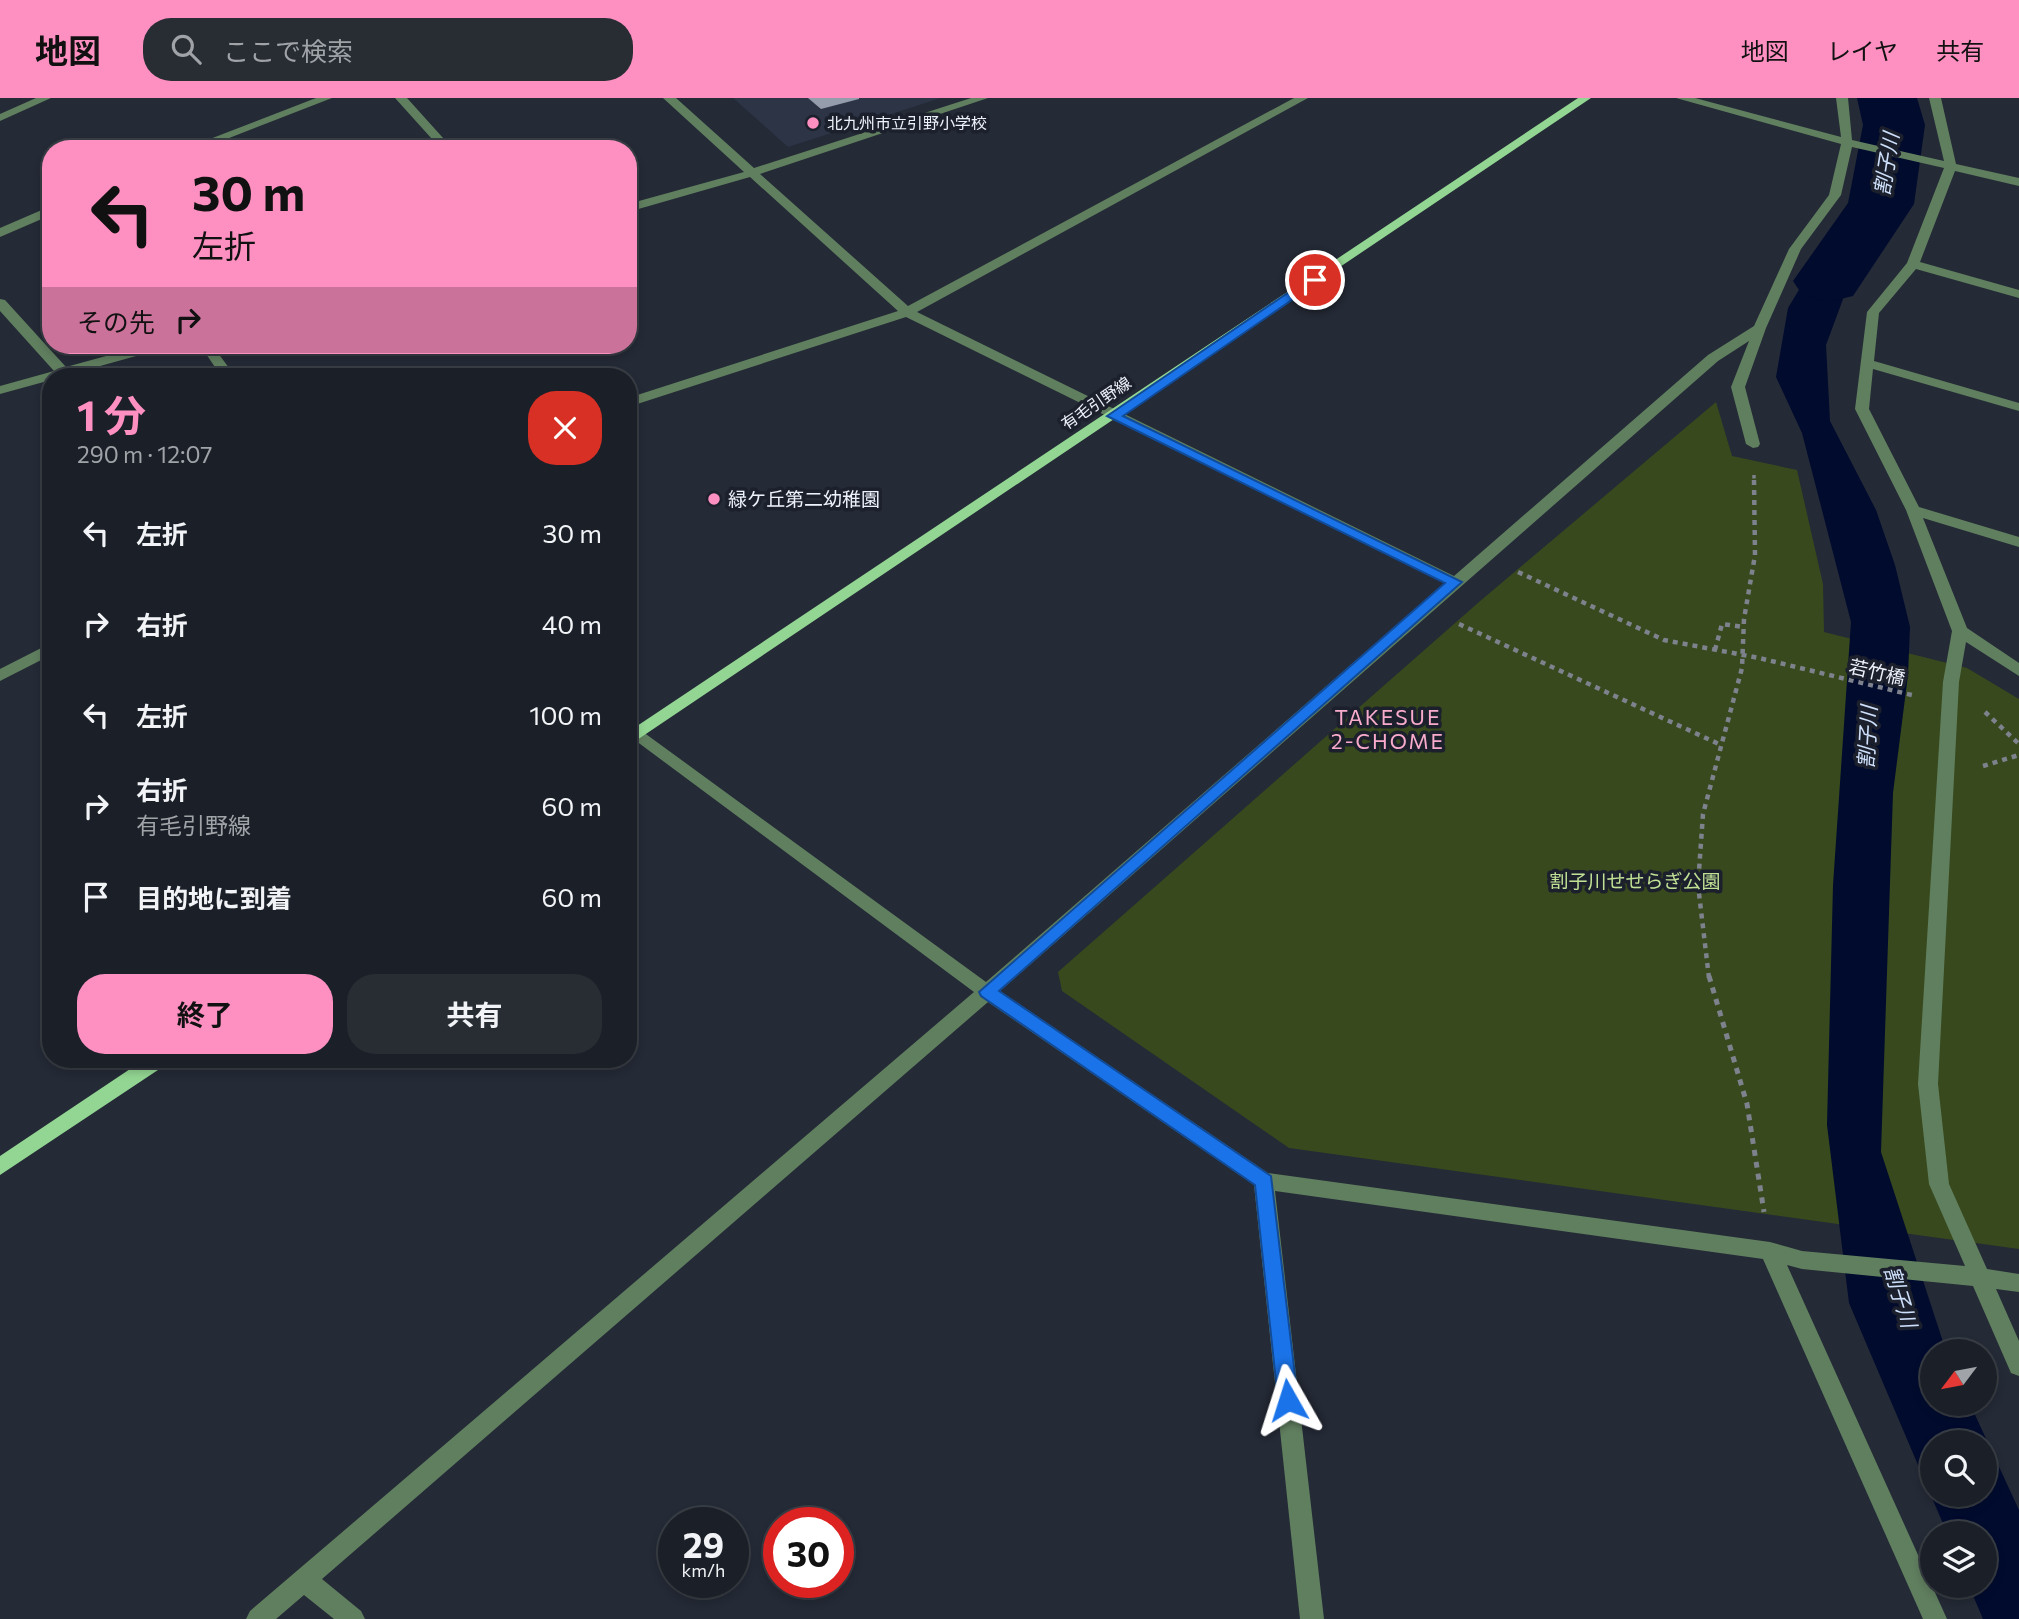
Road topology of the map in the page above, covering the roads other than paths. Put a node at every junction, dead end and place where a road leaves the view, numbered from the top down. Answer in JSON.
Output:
{"nodes":[{"id":1,"x":45,"y":98,"type":"edge"},
{"id":2,"x":326,"y":98,"type":"edge"},
{"id":3,"x":401,"y":98,"type":"edge"},
{"id":4,"x":669,"y":98,"type":"edge"},
{"id":5,"x":982,"y":98,"type":"edge"},
{"id":6,"x":1302,"y":98,"type":"edge"},
{"id":7,"x":1585,"y":98,"type":"edge"},
{"id":8,"x":1682,"y":98,"type":"edge"},
{"id":9,"x":1842,"y":98,"type":"edge"},
{"id":10,"x":1935,"y":98,"type":"edge"},
{"id":11,"x":0,"y":118,"type":"edge"},
{"id":12,"x":214,"y":140,"type":"edge"},
{"id":13,"x":439,"y":140,"type":"edge"},
{"id":14,"x":1847,"y":142,"type":"junction"},
{"id":15,"x":1951,"y":166,"type":"junction"},
{"id":16,"x":752,"y":173,"type":"junction"},
{"id":17,"x":2019,"y":182,"type":"edge"},
{"id":18,"x":637,"y":205,"type":"edge"},
{"id":19,"x":42,"y":214,"type":"edge"},
{"id":20,"x":0,"y":233,"type":"edge"},
{"id":21,"x":1913,"y":264,"type":"junction"},
{"id":22,"x":2019,"y":294,"type":"edge"},
{"id":23,"x":0,"y":303,"type":"edge"},
{"id":24,"x":907,"y":312,"type":"junction"},
{"id":25,"x":1760,"y":328,"type":"junction"},
{"id":26,"x":42,"y":349,"type":"edge"},
{"id":27,"x":47,"y":354,"type":"edge"},
{"id":28,"x":128,"y":354,"type":"edge"},
{"id":29,"x":1868,"y":363,"type":"junction"},
{"id":30,"x":59,"y":368,"type":"edge"},
{"id":31,"x":77,"y":368,"type":"edge"},
{"id":32,"x":42,"y":378,"type":"edge"},
{"id":33,"x":0,"y":390,"type":"edge"},
{"id":34,"x":637,"y":400,"type":"edge"},
{"id":35,"x":2019,"y":407,"type":"edge"},
{"id":36,"x":1114,"y":416,"type":"junction"},
{"id":37,"x":1753,"y":444,"type":"road end"},
{"id":38,"x":1913,"y":510,"type":"junction"},
{"id":39,"x":2019,"y":542,"type":"edge"},
{"id":40,"x":1455,"y":582,"type":"junction"},
{"id":41,"x":1961,"y":631,"type":"junction"},
{"id":42,"x":42,"y":653,"type":"edge"},
{"id":43,"x":2019,"y":671,"type":"edge"},
{"id":44,"x":0,"y":676,"type":"edge"},
{"id":45,"x":637,"y":729,"type":"edge"},
{"id":46,"x":637,"y":737,"type":"edge"},
{"id":47,"x":987,"y":992,"type":"junction"},
{"id":48,"x":146,"y":1068,"type":"edge"},
{"id":49,"x":0,"y":1167,"type":"edge"},
{"id":50,"x":1264,"y":1181,"type":"junction"},
{"id":51,"x":1770,"y":1251,"type":"junction"},
{"id":52,"x":1983,"y":1279,"type":"junction"},
{"id":53,"x":2019,"y":1283,"type":"edge"},
{"id":54,"x":2019,"y":1366,"type":"edge"},
{"id":55,"x":304,"y":1580,"type":"junction"},
{"id":56,"x":258,"y":1619,"type":"edge"},
{"id":57,"x":352,"y":1619,"type":"edge"},
{"id":58,"x":1312,"y":1619,"type":"edge"},
{"id":59,"x":1935,"y":1619,"type":"edge"}],
"edges":[{"from":1,"to":11,"type":"street"},
{"from":2,"to":12,"type":"street"},
{"from":3,"to":13,"type":"street"},
{"from":4,"to":16,"type":"street"},
{"from":5,"to":16,"type":"street"},
{"from":6,"to":24,"type":"street"},
{"from":7,"to":36,"type":"main road","name":"有毛引野線"},
{"from":8,"to":14,"type":"street"},
{"from":9,"to":14,"type":"street"},
{"from":10,"to":15,"type":"street"},
{"from":14,"to":15,"type":"street"},
{"from":14,"to":25,"type":"street"},
{"from":15,"to":17,"type":"street"},
{"from":15,"to":21,"type":"street"},
{"from":16,"to":18,"type":"street"},
{"from":16,"to":24,"type":"street"},
{"from":19,"to":20,"type":"street"},
{"from":21,"to":22,"type":"street"},
{"from":21,"to":29,"type":"street"},
{"from":23,"to":26,"type":"street"},
{"from":24,"to":34,"type":"street"},
{"from":24,"to":36,"type":"street"},
{"from":25,"to":37,"type":"street"},
{"from":25,"to":40,"type":"street"},
{"from":27,"to":30,"type":"street"},
{"from":28,"to":31,"type":"street"},
{"from":29,"to":35,"type":"street"},
{"from":29,"to":38,"type":"street"},
{"from":32,"to":33,"type":"street"},
{"from":36,"to":40,"type":"street"},
{"from":36,"to":45,"type":"main road","name":"有毛引野線"},
{"from":38,"to":39,"type":"street"},
{"from":38,"to":41,"type":"street"},
{"from":40,"to":47,"type":"street"},
{"from":41,"to":43,"type":"street"},
{"from":41,"to":52,"type":"street"},
{"from":42,"to":44,"type":"street"},
{"from":46,"to":47,"type":"street"},
{"from":47,"to":50,"type":"street"},
{"from":47,"to":55,"type":"street"},
{"from":48,"to":49,"type":"main road"},
{"from":50,"to":51,"type":"street"},
{"from":50,"to":58,"type":"street"},
{"from":51,"to":52,"type":"street"},
{"from":51,"to":59,"type":"street"},
{"from":52,"to":53,"type":"street"},
{"from":52,"to":54,"type":"street"},
{"from":55,"to":56,"type":"street"},
{"from":55,"to":57,"type":"street"}]}
